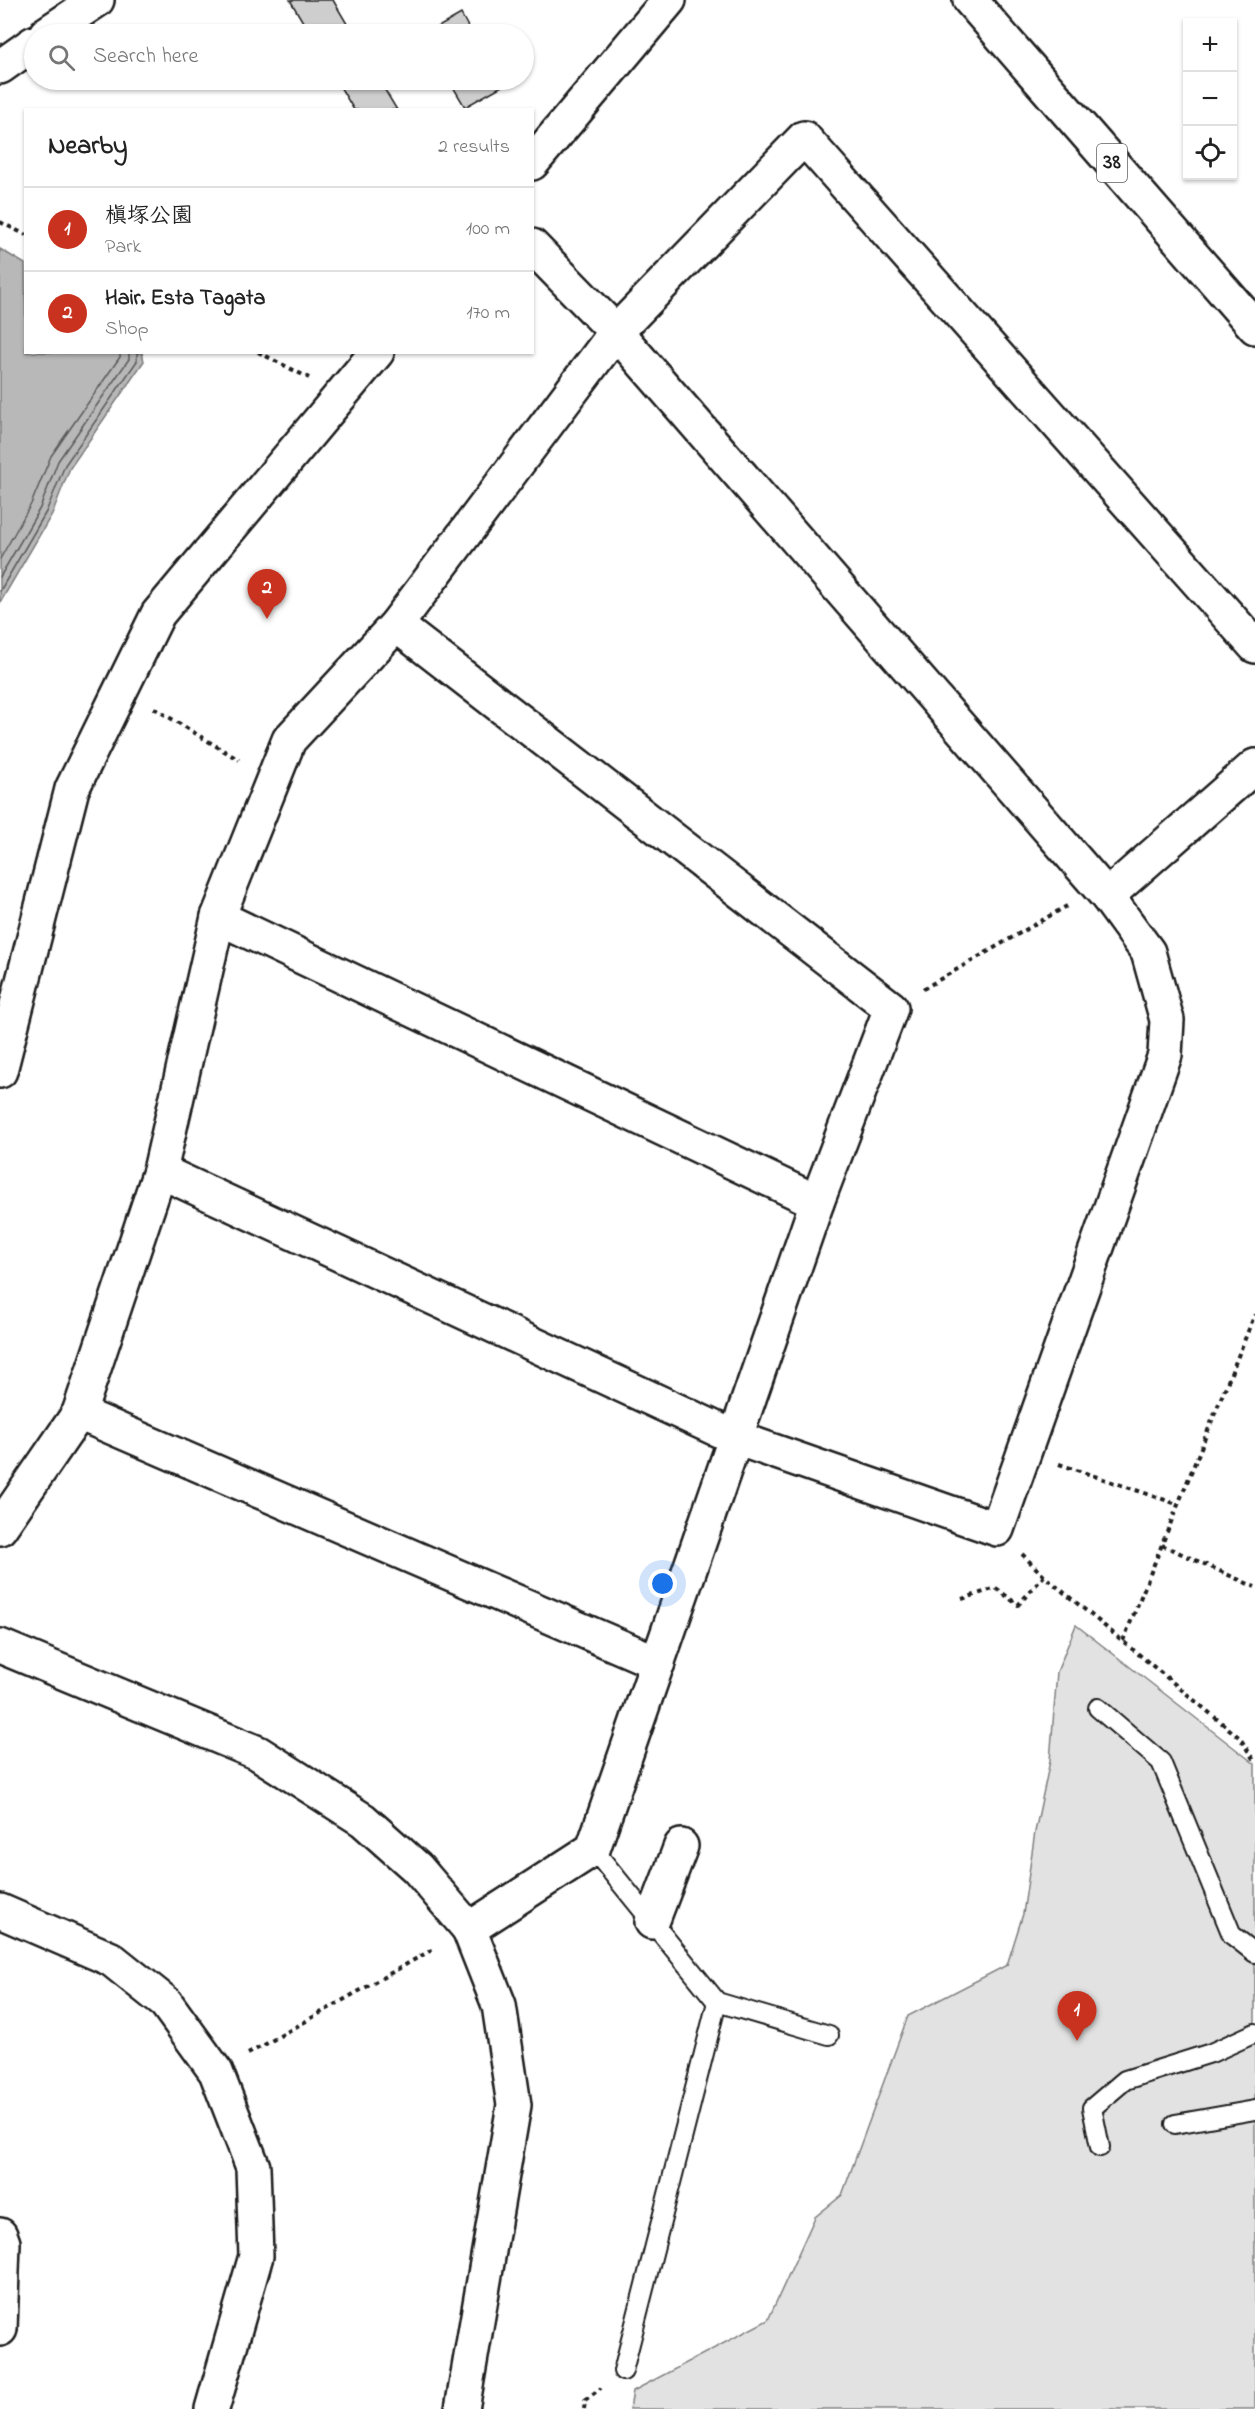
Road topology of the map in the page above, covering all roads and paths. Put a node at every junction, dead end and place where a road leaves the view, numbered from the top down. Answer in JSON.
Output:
{"nodes":[{"id":1,"x":97,"y":0,"type":"edge"},
{"id":2,"x":669,"y":0,"type":"edge"},
{"id":3,"x":970,"y":0,"type":"edge"},
{"id":4,"x":61,"y":24,"type":"edge"},
{"id":5,"x":24,"y":50,"type":"edge"},
{"id":6,"x":0,"y":67,"type":"edge"},
{"id":7,"x":534,"y":161,"type":"edge"},
{"id":8,"x":0,"y":222,"type":"edge"},
{"id":9,"x":24,"y":233,"type":"edge"},
{"id":10,"x":534,"y":248,"type":"edge"},
{"id":11,"x":1255,"y":327,"type":"edge"},
{"id":12,"x":616,"y":332,"type":"junction"},
{"id":13,"x":262,"y":354,"type":"edge"},
{"id":14,"x":375,"y":354,"type":"edge"},
{"id":15,"x":343,"y":395,"type":"junction"},
{"id":16,"x":396,"y":625,"type":"junction"},
{"id":17,"x":1255,"y":646,"type":"edge"},
{"id":18,"x":121,"y":688,"type":"junction"},
{"id":19,"x":1255,"y":766,"type":"edge"},
{"id":20,"x":273,"y":781,"type":"junction"},
{"id":21,"x":1103,"y":891,"type":"junction"},
{"id":22,"x":218,"y":917,"type":"junction"},
{"id":23,"x":891,"y":1008,"type":"junction"},
{"id":24,"x":0,"y":1071,"type":"edge"},
{"id":25,"x":160,"y":1171,"type":"junction"},
{"id":26,"x":817,"y":1202,"type":"junction"},
{"id":27,"x":1255,"y":1314,"type":"edge"},
{"id":28,"x":79,"y":1413,"type":"junction"},
{"id":29,"x":736,"y":1438,"type":"junction"},
{"id":30,"x":1025,"y":1452,"type":"junction"},
{"id":31,"x":1177,"y":1504,"type":"junction"},
{"id":32,"x":0,"y":1528,"type":"edge"},
{"id":33,"x":997,"y":1529,"type":"junction"},
{"id":34,"x":1162,"y":1545,"type":"junction"},
{"id":35,"x":1044,"y":1576,"type":"junction"},
{"id":36,"x":1255,"y":1587,"type":"edge"},
{"id":37,"x":962,"y":1599,"type":"dead end"},
{"id":38,"x":1123,"y":1641,"type":"junction"},
{"id":39,"x":0,"y":1646,"type":"edge"},
{"id":40,"x":658,"y":1663,"type":"junction"},
{"id":41,"x":1098,"y":1708,"type":"dead end"},
{"id":42,"x":1255,"y":1762,"type":"edge"},
{"id":43,"x":681,"y":1846,"type":"dead end"},
{"id":44,"x":593,"y":1849,"type":"junction"},
{"id":45,"x":0,"y":1911,"type":"edge"},
{"id":46,"x":652,"y":1922,"type":"junction"},
{"id":47,"x":470,"y":1929,"type":"junction"},
{"id":48,"x":1255,"y":1953,"type":"edge"},
{"id":49,"x":717,"y":2002,"type":"junction"},
{"id":50,"x":1255,"y":2033,"type":"edge"},
{"id":51,"x":829,"y":2035,"type":"dead end"},
{"id":52,"x":216,"y":2072,"type":"junction"},
{"id":53,"x":1255,"y":2110,"type":"edge"},
{"id":54,"x":1175,"y":2124,"type":"dead end"},
{"id":55,"x":1100,"y":2147,"type":"dead end"},
{"id":56,"x":0,"y":2235,"type":"edge"},
{"id":57,"x":0,"y":2330,"type":"edge"},
{"id":58,"x":623,"y":2371,"type":"dead end"},
{"id":59,"x":212,"y":2409,"type":"edge"},
{"id":60,"x":462,"y":2409,"type":"edge"}],
"edges":[{"from":1,"to":4,"type":"street"},
{"from":2,"to":7,"type":"street"},
{"from":3,"to":11,"type":"street","number":"38"},
{"from":5,"to":6,"type":"street"},
{"from":8,"to":9,"type":"path"},
{"from":10,"to":12,"type":"street"},
{"from":12,"to":16,"type":"street"},
{"from":12,"to":17,"type":"street"},
{"from":12,"to":21,"type":"street"},
{"from":13,"to":15,"type":"path"},
{"from":14,"to":15,"type":"street"},
{"from":15,"to":18,"type":"street"},
{"from":16,"to":20,"type":"street"},
{"from":16,"to":23,"type":"street"},
{"from":18,"to":20,"type":"path"},
{"from":18,"to":24,"type":"street"},
{"from":19,"to":21,"type":"street"},
{"from":20,"to":22,"type":"street"},
{"from":21,"to":23,"type":"path"},
{"from":21,"to":30,"type":"street"},
{"from":22,"to":25,"type":"street"},
{"from":22,"to":26,"type":"street"},
{"from":23,"to":26,"type":"street"},
{"from":25,"to":28,"type":"street"},
{"from":25,"to":29,"type":"street"},
{"from":26,"to":29,"type":"street"},
{"from":27,"to":31,"type":"path"},
{"from":28,"to":32,"type":"street"},
{"from":28,"to":40,"type":"street"},
{"from":29,"to":33,"type":"street"},
{"from":29,"to":40,"type":"street"},
{"from":30,"to":31,"type":"path"},
{"from":30,"to":33,"type":"street"},
{"from":31,"to":34,"type":"path"},
{"from":33,"to":35,"type":"path"},
{"from":34,"to":36,"type":"path"},
{"from":34,"to":38,"type":"path"},
{"from":35,"to":37,"type":"path"},
{"from":35,"to":38,"type":"path"},
{"from":38,"to":42,"type":"path"},
{"from":39,"to":47,"type":"street"},
{"from":40,"to":44,"type":"street"},
{"from":41,"to":48,"type":"lane"},
{"from":43,"to":46,"type":"street"},
{"from":44,"to":46,"type":"lane"},
{"from":44,"to":47,"type":"street"},
{"from":45,"to":52,"type":"street"},
{"from":46,"to":49,"type":"lane"},
{"from":47,"to":52,"type":"path"},
{"from":47,"to":60,"type":"street"},
{"from":49,"to":51,"type":"lane"},
{"from":49,"to":58,"type":"lane"},
{"from":50,"to":55,"type":"lane"},
{"from":52,"to":59,"type":"street"},
{"from":53,"to":54,"type":"lane"},
{"from":56,"to":57,"type":"street"}]}
